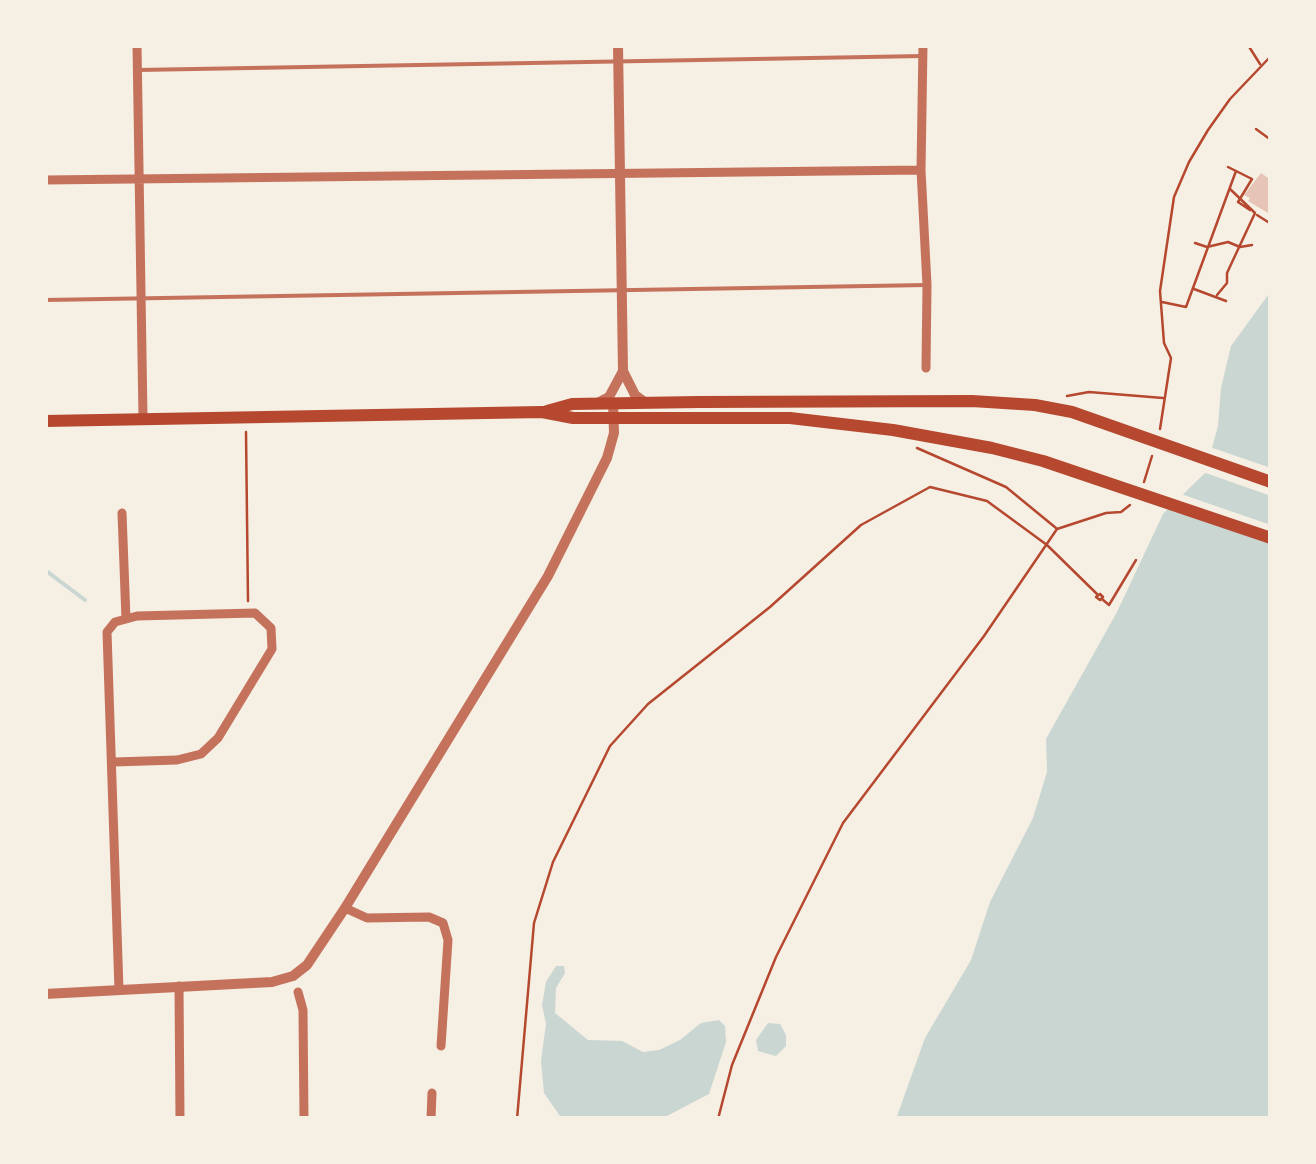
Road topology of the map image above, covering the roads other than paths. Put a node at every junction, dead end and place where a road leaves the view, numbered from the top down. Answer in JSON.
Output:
{"nodes":[{"id":1,"x":137,"y":45,"type":"edge"},
{"id":2,"x":618,"y":45,"type":"edge"},
{"id":3,"x":923,"y":51,"type":"edge"},
{"id":4,"x":618,"y":62,"type":"junction"},
{"id":5,"x":137,"y":70,"type":"junction"},
{"id":6,"x":921,"y":170,"type":"junction"},
{"id":7,"x":620,"y":174,"type":"junction"},
{"id":8,"x":139,"y":178,"type":"junction"},
{"id":9,"x":45,"y":180,"type":"edge"},
{"id":10,"x":927,"y":284,"type":"junction"},
{"id":11,"x":622,"y":290,"type":"junction"},
{"id":12,"x":142,"y":298,"type":"junction"},
{"id":13,"x":45,"y":300,"type":"edge"},
{"id":14,"x":926,"y":368,"type":"dead end"},
{"id":15,"x":623,"y":371,"type":"junction"},
{"id":16,"x":646,"y":403,"type":"junction"},
{"id":17,"x":596,"y":404,"type":"junction"},
{"id":18,"x":614,"y":411,"type":"junction"},
{"id":19,"x":542,"y":412,"type":"junction"},
{"id":20,"x":143,"y":418,"type":"junction"},
{"id":21,"x":45,"y":421,"type":"edge"},
{"id":22,"x":1271,"y":482,"type":"edge"},
{"id":23,"x":122,"y":512,"type":"dead end"},
{"id":24,"x":1271,"y":538,"type":"edge"},
{"id":25,"x":126,"y":619,"type":"junction"},
{"id":26,"x":114,"y":762,"type":"junction"},
{"id":27,"x":345,"y":908,"type":"junction"},
{"id":28,"x":179,"y":986,"type":"junction"},
{"id":29,"x":119,"y":990,"type":"junction"},
{"id":30,"x":298,"y":992,"type":"dead end"},
{"id":31,"x":45,"y":994,"type":"edge"},
{"id":32,"x":442,"y":1046,"type":"dead end"},
{"id":33,"x":432,"y":1093,"type":"dead end"},
{"id":34,"x":180,"y":1119,"type":"edge"},
{"id":35,"x":304,"y":1119,"type":"edge"},
{"id":36,"x":431,"y":1119,"type":"edge"}],
"edges":[{"from":1,"to":5,"type":"street"},
{"from":2,"to":4,"type":"street"},
{"from":3,"to":4,"type":"lane"},
{"from":3,"to":6,"type":"street"},
{"from":4,"to":5,"type":"lane"},
{"from":4,"to":7,"type":"street"},
{"from":5,"to":8,"type":"street"},
{"from":6,"to":7,"type":"street"},
{"from":6,"to":10,"type":"street"},
{"from":7,"to":8,"type":"street"},
{"from":7,"to":11,"type":"street"},
{"from":8,"to":9,"type":"street"},
{"from":8,"to":12,"type":"street"},
{"from":10,"to":11,"type":"lane"},
{"from":10,"to":14,"type":"street"},
{"from":11,"to":12,"type":"lane"},
{"from":11,"to":15,"type":"street"},
{"from":12,"to":13,"type":"lane"},
{"from":12,"to":20,"type":"street"},
{"from":15,"to":16,"type":"street"},
{"from":15,"to":17,"type":"street"},
{"from":16,"to":18,"type":"main road"},
{"from":16,"to":22,"type":"main road"},
{"from":17,"to":18,"type":"main road"},
{"from":17,"to":19,"type":"main road"},
{"from":18,"to":19,"type":"main road"},
{"from":18,"to":24,"type":"main road"},
{"from":18,"to":27,"type":"street"},
{"from":19,"to":20,"type":"main road"},
{"from":20,"to":21,"type":"main road"},
{"from":23,"to":25,"type":"street"},
{"from":25,"to":26,"type":"street"},
{"from":25,"to":26,"type":"street"},
{"from":26,"to":29,"type":"street"},
{"from":27,"to":28,"type":"street"},
{"from":27,"to":32,"type":"street"},
{"from":28,"to":29,"type":"street"},
{"from":28,"to":34,"type":"street"},
{"from":29,"to":31,"type":"street"},
{"from":30,"to":35,"type":"street"},
{"from":33,"to":36,"type":"street"}]}
